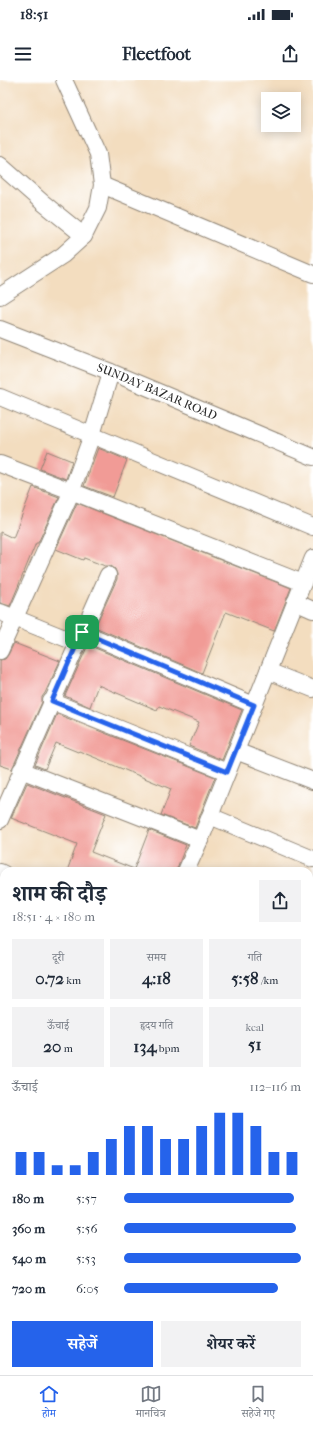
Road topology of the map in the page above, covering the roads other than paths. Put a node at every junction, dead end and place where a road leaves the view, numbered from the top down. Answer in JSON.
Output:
{"nodes":[{"id":1,"x":64,"y":80,"type":"edge"},
{"id":2,"x":79,"y":80,"type":"edge"},
{"id":3,"x":71,"y":95,"type":"junction"},
{"id":4,"x":0,"y":166,"type":"edge"},
{"id":5,"x":102,"y":185,"type":"junction"},
{"id":6,"x":84,"y":236,"type":"junction"},
{"id":7,"x":313,"y":274,"type":"edge"},
{"id":8,"x":0,"y":296,"type":"edge"},
{"id":9,"x":0,"y":329,"type":"edge"},
{"id":10,"x":111,"y":372,"type":"junction"},
{"id":11,"x":0,"y":397,"type":"edge"},
{"id":12,"x":92,"y":435,"type":"junction"},
{"id":13,"x":313,"y":456,"type":"edge"},
{"id":14,"x":0,"y":464,"type":"edge"},
{"id":15,"x":71,"y":491,"type":"junction"},
{"id":16,"x":313,"y":527,"type":"edge"},
{"id":17,"x":313,"y":558,"type":"edge"},
{"id":18,"x":108,"y":575,"type":"dead end"},
{"id":19,"x":303,"y":583,"type":"junction"},
{"id":20,"x":295,"y":602,"type":"junction"},
{"id":21,"x":313,"y":610,"type":"edge"},
{"id":22,"x":0,"y":612,"type":"edge"},
{"id":23,"x":15,"y":618,"type":"junction"},
{"id":24,"x":79,"y":638,"type":"junction"},
{"id":25,"x":0,"y":651,"type":"edge"},
{"id":26,"x":268,"y":671,"type":"junction"},
{"id":27,"x":313,"y":689,"type":"edge"},
{"id":28,"x":52,"y":701,"type":"junction"},
{"id":29,"x":254,"y":705,"type":"junction"},
{"id":30,"x":236,"y":751,"type":"junction"},
{"id":31,"x":21,"y":770,"type":"junction"},
{"id":32,"x":227,"y":772,"type":"junction"},
{"id":33,"x":313,"y":781,"type":"edge"},
{"id":34,"x":210,"y":816,"type":"junction"},
{"id":35,"x":0,"y":820,"type":"edge"},
{"id":36,"x":200,"y":840,"type":"junction"},
{"id":37,"x":313,"y":859,"type":"edge"},
{"id":38,"x":188,"y":867,"type":"edge"}],
"edges":[{"from":1,"to":3,"type":"street"},
{"from":2,"to":3,"type":"street"},
{"from":3,"to":5,"type":"street"},
{"from":4,"to":6,"type":"street"},
{"from":5,"to":6,"type":"street"},
{"from":5,"to":7,"type":"street"},
{"from":6,"to":8,"type":"street"},
{"from":9,"to":10,"type":"street","name":"SUNDAY BAZAR ROAD"},
{"from":10,"to":12,"type":"street"},
{"from":10,"to":13,"type":"street","name":"SUNDAY BAZAR ROAD"},
{"from":11,"to":12,"type":"street"},
{"from":12,"to":15,"type":"street"},
{"from":12,"to":16,"type":"street"},
{"from":14,"to":15,"type":"street"},
{"from":15,"to":19,"type":"street"},
{"from":15,"to":23,"type":"street"},
{"from":17,"to":19,"type":"street"},
{"from":18,"to":24,"type":"street"},
{"from":19,"to":20,"type":"street"},
{"from":20,"to":21,"type":"street"},
{"from":20,"to":26,"type":"street"},
{"from":22,"to":23,"type":"street"},
{"from":23,"to":24,"type":"street"},
{"from":23,"to":25,"type":"street"},
{"from":24,"to":28,"type":"street"},
{"from":24,"to":29,"type":"street"},
{"from":26,"to":27,"type":"street"},
{"from":26,"to":29,"type":"street"},
{"from":28,"to":31,"type":"street"},
{"from":28,"to":32,"type":"street"},
{"from":29,"to":30,"type":"street"},
{"from":30,"to":32,"type":"street"},
{"from":30,"to":33,"type":"street"},
{"from":31,"to":35,"type":"street"},
{"from":31,"to":36,"type":"street"},
{"from":32,"to":34,"type":"street"},
{"from":34,"to":36,"type":"street"},
{"from":34,"to":37,"type":"street"},
{"from":36,"to":38,"type":"street"}]}
